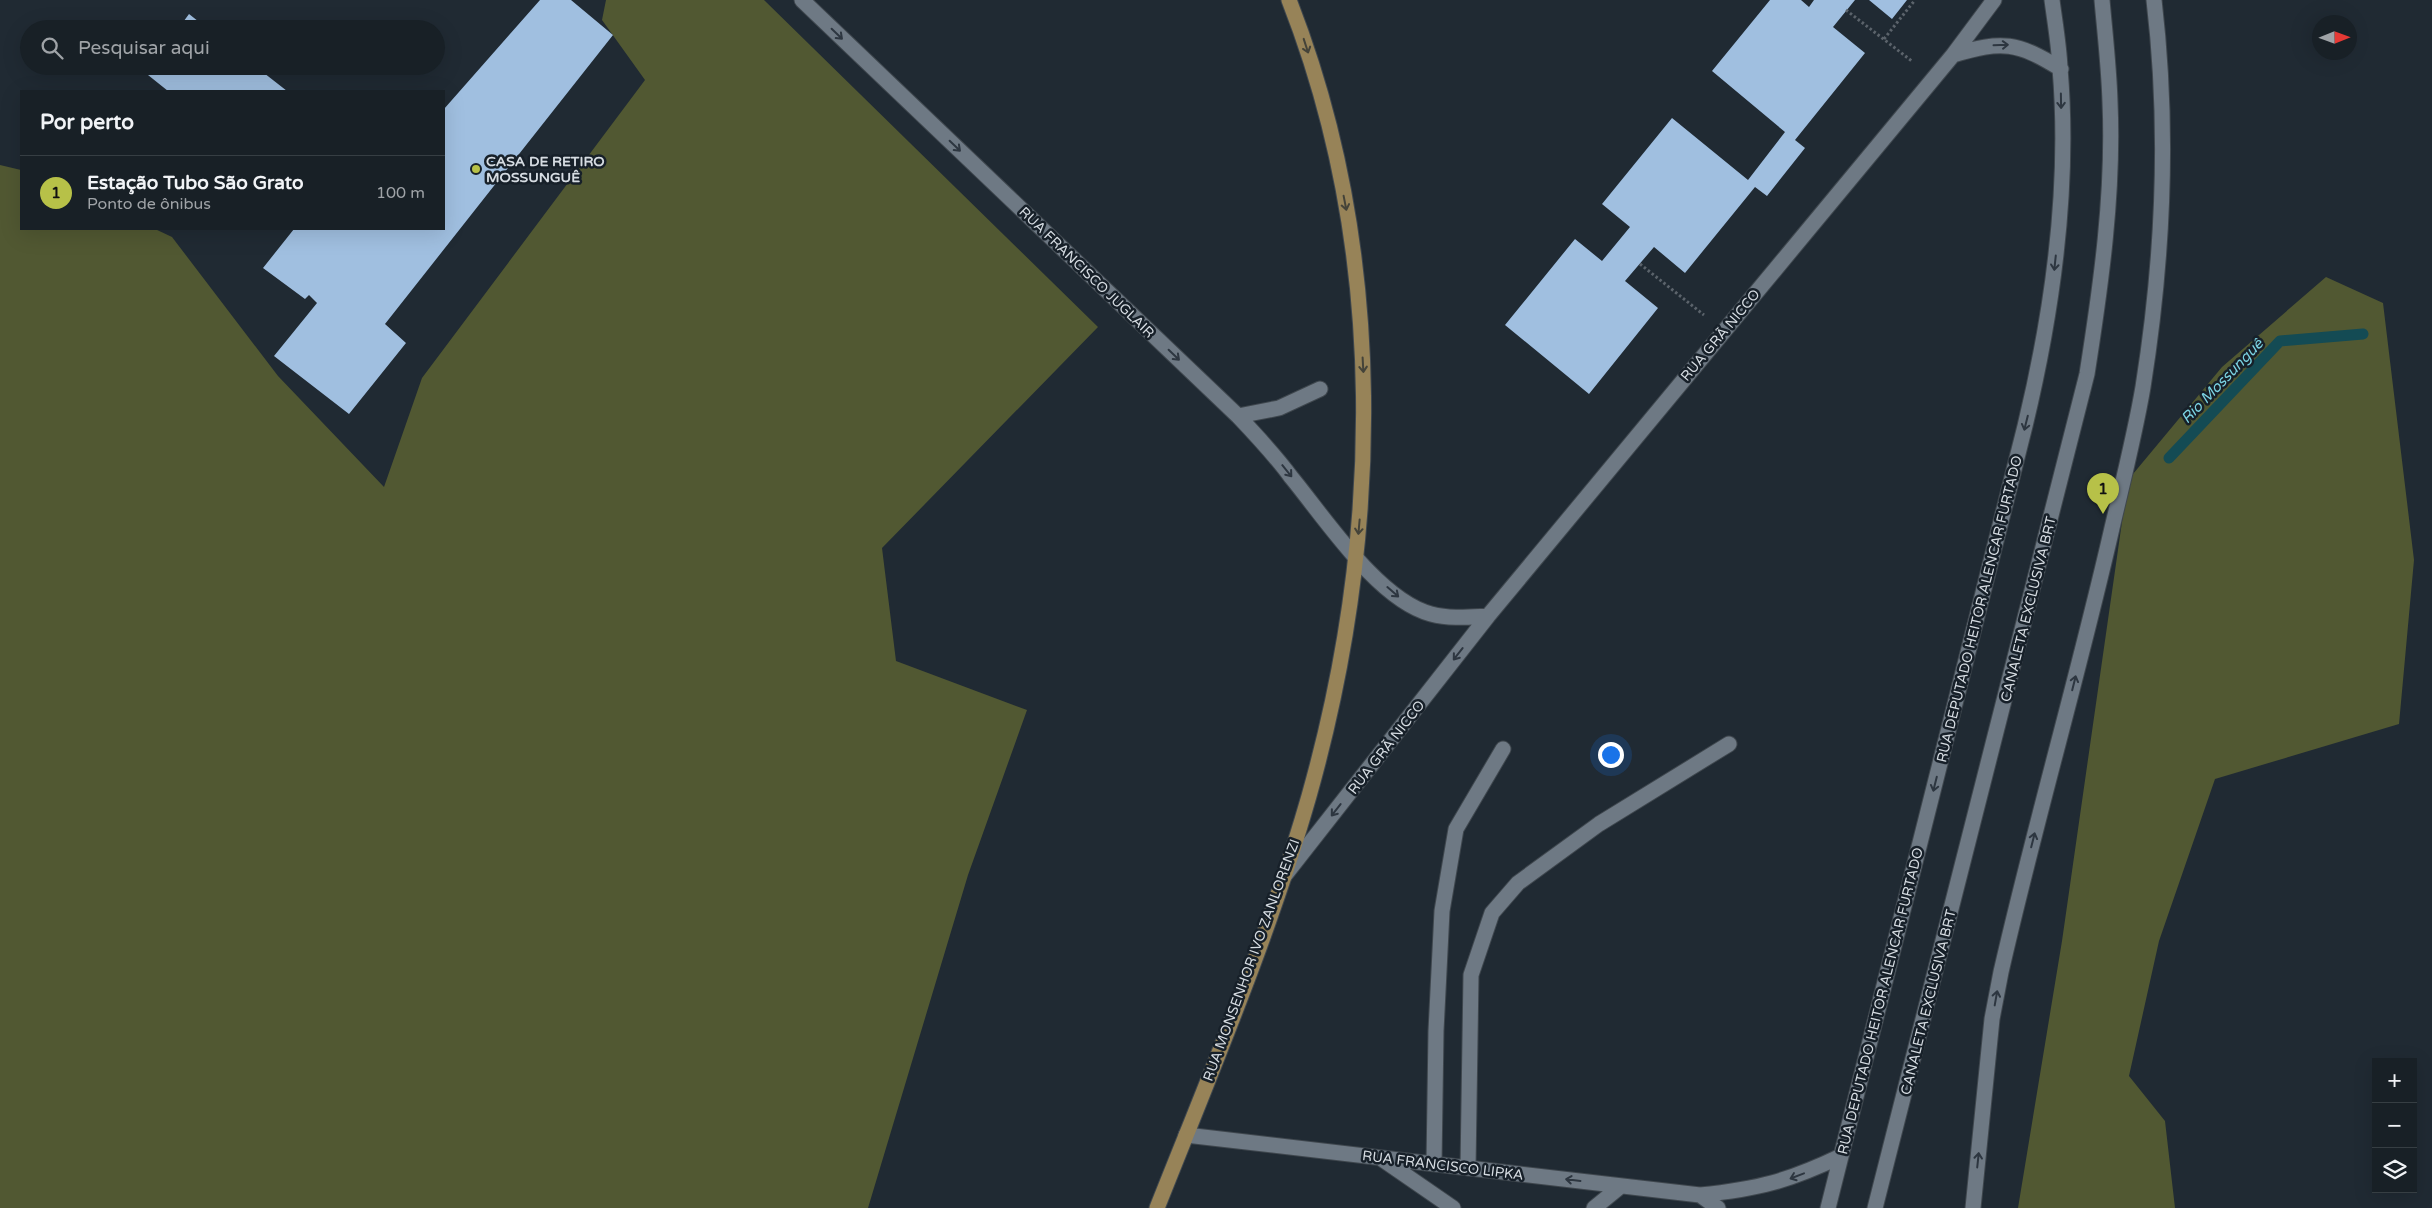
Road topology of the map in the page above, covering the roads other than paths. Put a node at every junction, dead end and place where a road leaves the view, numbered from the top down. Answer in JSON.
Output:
{"nodes":[{"id":1,"x":802,"y":0,"type":"edge"},
{"id":2,"x":1290,"y":0,"type":"edge"},
{"id":3,"x":1994,"y":0,"type":"edge"},
{"id":4,"x":2052,"y":0,"type":"edge"},
{"id":5,"x":2102,"y":0,"type":"edge"},
{"id":6,"x":2154,"y":0,"type":"edge"},
{"id":7,"x":1954,"y":55,"type":"junction"},
{"id":8,"x":2060,"y":69,"type":"junction"},
{"id":9,"x":1320,"y":389,"type":"dead end"},
{"id":10,"x":1238,"y":416,"type":"junction"},
{"id":11,"x":1356,"y":560,"type":"junction"},
{"id":12,"x":1488,"y":616,"type":"junction"},
{"id":13,"x":1728,"y":744,"type":"dead end"},
{"id":14,"x":1503,"y":749,"type":"dead end"},
{"id":15,"x":1283,"y":878,"type":"junction"},
{"id":16,"x":1186,"y":1135,"type":"junction"},
{"id":17,"x":1841,"y":1156,"type":"junction"},
{"id":18,"x":1379,"y":1157,"type":"junction"},
{"id":19,"x":1434,"y":1164,"type":"junction"},
{"id":20,"x":1468,"y":1168,"type":"junction"},
{"id":21,"x":1621,"y":1186,"type":"junction"},
{"id":22,"x":1700,"y":1195,"type":"junction"},
{"id":23,"x":1157,"y":1208,"type":"edge"},
{"id":24,"x":1453,"y":1208,"type":"edge"},
{"id":25,"x":1594,"y":1208,"type":"edge"},
{"id":26,"x":1718,"y":1208,"type":"edge"},
{"id":27,"x":1828,"y":1208,"type":"edge"},
{"id":28,"x":1875,"y":1208,"type":"edge"},
{"id":29,"x":1972,"y":1208,"type":"edge"}],
"edges":[{"from":1,"to":10,"type":"street","name":"RUA FRANCISCO JUGLAIR","one_way":true},
{"from":2,"to":11,"type":"main road","name":"RUA MONSENHOR IVO ZANLORENZI","one_way":true},
{"from":3,"to":7,"type":"street","name":"RUA GRÃ NICCO"},
{"from":4,"to":8,"type":"street","name":"RUA DEPUTADO HEITOR ALENCAR FURTADO"},
{"from":5,"to":28,"type":"street","name":"CANALETA EXCLUSIVA BRT"},
{"from":29,"to":6,"type":"street","one_way":true},
{"from":7,"to":8,"type":"street","one_way":true},
{"from":7,"to":12,"type":"street","name":"RUA GRÃ NICCO"},
{"from":8,"to":17,"type":"street","name":"RUA DEPUTADO HEITOR ALENCAR FURTADO","one_way":true},
{"from":9,"to":10,"type":"street"},
{"from":10,"to":11,"type":"street","name":"RUA FRANCISCO JUGLAIR","one_way":true},
{"from":11,"to":12,"type":"street","one_way":true},
{"from":11,"to":15,"type":"main road","name":"RUA MONSENHOR IVO ZANLORENZI"},
{"from":12,"to":15,"type":"street","name":"RUA GRÃ NICCO","one_way":true},
{"from":13,"to":20,"type":"street"},
{"from":14,"to":19,"type":"street"},
{"from":15,"to":16,"type":"main road","name":"RUA MONSENHOR IVO ZANLORENZI"},
{"from":16,"to":18,"type":"street","name":"RUA FRANCISCO LIPKA"},
{"from":16,"to":23,"type":"main road","name":"RUA MONSENHOR IVO ZANLORENZI"},
{"from":17,"to":22,"type":"street","name":"RUA FRANCISCO LIPKA","one_way":true},
{"from":17,"to":27,"type":"street","name":"RUA DEPUTADO HEITOR ALENCAR FURTADO"},
{"from":18,"to":19,"type":"street","name":"RUA FRANCISCO LIPKA"},
{"from":18,"to":24,"type":"street"},
{"from":19,"to":20,"type":"street","name":"RUA FRANCISCO LIPKA"},
{"from":21,"to":20,"type":"street","name":"RUA FRANCISCO LIPKA","one_way":true},
{"from":21,"to":22,"type":"street","name":"RUA FRANCISCO LIPKA"},
{"from":21,"to":25,"type":"street"},
{"from":22,"to":26,"type":"street","name":"RUA FRANCISCO LIPKA"}]}
